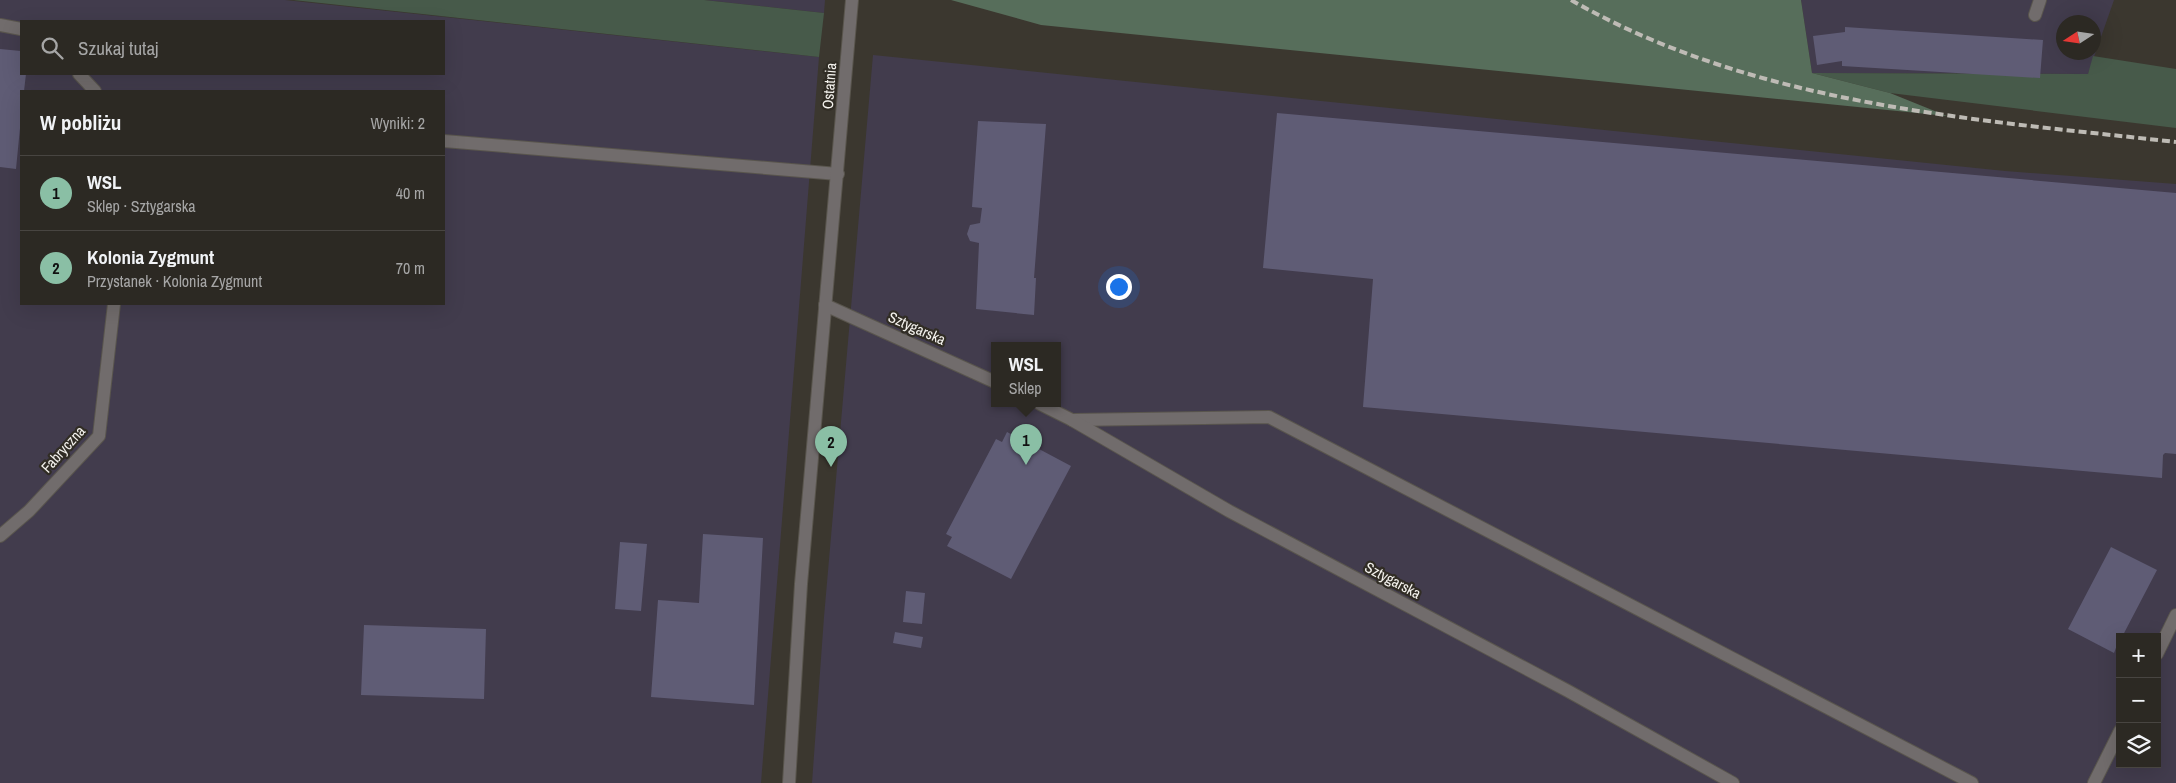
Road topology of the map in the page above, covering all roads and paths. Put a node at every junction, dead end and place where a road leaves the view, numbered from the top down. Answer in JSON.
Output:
{"nodes":[{"id":1,"x":852,"y":0,"type":"edge"},
{"id":2,"x":2040,"y":0,"type":"edge"},
{"id":3,"x":2035,"y":15,"type":"dead end"},
{"id":4,"x":0,"y":25,"type":"edge"},
{"id":5,"x":20,"y":29,"type":"edge"},
{"id":6,"x":80,"y":75,"type":"edge"},
{"id":7,"x":94,"y":90,"type":"edge"},
{"id":8,"x":445,"y":141,"type":"edge"},
{"id":9,"x":838,"y":174,"type":"junction"},
{"id":10,"x":114,"y":305,"type":"edge"},
{"id":11,"x":826,"y":305,"type":"junction"},
{"id":12,"x":991,"y":380,"type":"edge"},
{"id":13,"x":1046,"y":407,"type":"edge"},
{"id":14,"x":1072,"y":420,"type":"junction"},
{"id":15,"x":0,"y":536,"type":"edge"},
{"id":16,"x":2176,"y":615,"type":"edge"},
{"id":17,"x":2161,"y":646,"type":"edge"},
{"id":18,"x":2116,"y":739,"type":"edge"},
{"id":19,"x":789,"y":783,"type":"edge"},
{"id":20,"x":1733,"y":783,"type":"edge"},
{"id":21,"x":1972,"y":783,"type":"edge"},
{"id":22,"x":2094,"y":783,"type":"edge"}],
"edges":[{"from":1,"to":9,"type":"street","name":"Ostatnia"},
{"from":2,"to":3,"type":"street"},
{"from":4,"to":5,"type":"street"},
{"from":6,"to":7,"type":"street"},
{"from":8,"to":9,"type":"street"},
{"from":9,"to":11,"type":"street","name":"Ostatnia"},
{"from":10,"to":15,"type":"street","name":"Fabryczna"},
{"from":11,"to":12,"type":"street","name":"Sztygarska"},
{"from":11,"to":19,"type":"street","name":"Ostatnia"},
{"from":13,"to":14,"type":"street","name":"Sztygarska"},
{"from":14,"to":20,"type":"street","name":"Sztygarska"},
{"from":14,"to":21,"type":"street"},
{"from":16,"to":17,"type":"street"},
{"from":18,"to":22,"type":"street"}]}
